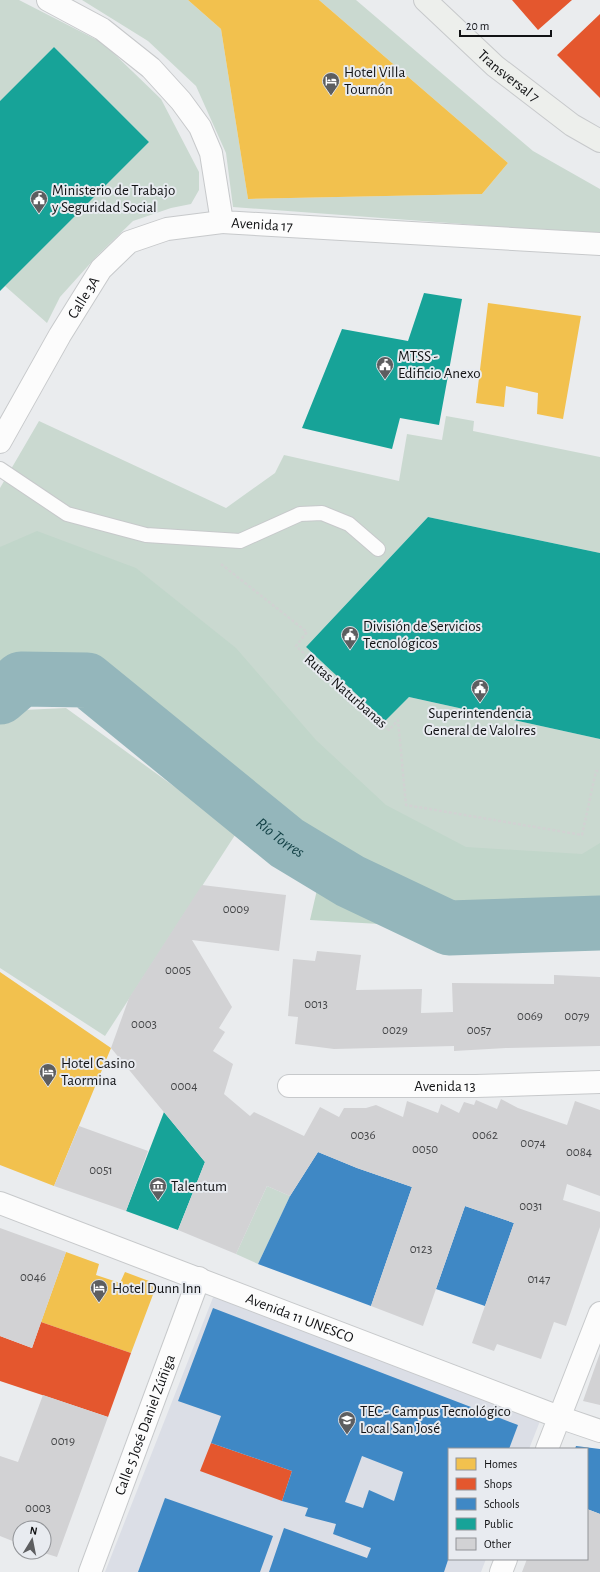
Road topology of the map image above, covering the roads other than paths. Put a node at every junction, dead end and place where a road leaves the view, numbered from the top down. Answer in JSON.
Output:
{"nodes":[{"id":1,"x":48,"y":0,"type":"edge"},
{"id":2,"x":425,"y":0,"type":"edge"},
{"id":3,"x":600,"y":142,"type":"edge"},
{"id":4,"x":222,"y":222,"type":"junction"},
{"id":5,"x":600,"y":244,"type":"edge"},
{"id":6,"x":0,"y":442,"type":"edge"},
{"id":7,"x":0,"y":469,"type":"edge"},
{"id":8,"x":378,"y":549,"type":"dead end"},
{"id":9,"x":600,"y":1082,"type":"edge"},
{"id":10,"x":289,"y":1086,"type":"dead end"},
{"id":11,"x":0,"y":1203,"type":"edge"},
{"id":12,"x":199,"y":1278,"type":"junction"},
{"id":13,"x":600,"y":1313,"type":"edge"},
{"id":14,"x":559,"y":1417,"type":"junction"},
{"id":15,"x":600,"y":1431,"type":"edge"},
{"id":16,"x":547,"y":1448,"type":"edge"},
{"id":17,"x":506,"y":1560,"type":"edge"},
{"id":18,"x":90,"y":1572,"type":"edge"},
{"id":19,"x":501,"y":1572,"type":"edge"}],
"edges":[{"from":1,"to":4,"type":"street","name":"Avenida 17"},
{"from":2,"to":3,"type":"main road","name":"Transversal 7"},
{"from":4,"to":5,"type":"street","name":"Avenida 17"},
{"from":4,"to":6,"type":"street","name":"Calle 3A"},
{"from":7,"to":8,"type":"lane"},
{"from":9,"to":10,"type":"street","name":"Avenida 13"},
{"from":11,"to":12,"type":"street","name":"Avenida 11 UNESCO"},
{"from":12,"to":14,"type":"street","name":"Avenida 11 UNESCO"},
{"from":12,"to":18,"type":"street","name":"Calle 5 José Daniel Zúñiga"},
{"from":13,"to":14,"type":"street"},
{"from":14,"to":15,"type":"street","name":"Avenida 11 UNESCO"},
{"from":14,"to":16,"type":"street"},
{"from":17,"to":19,"type":"street"}]}
